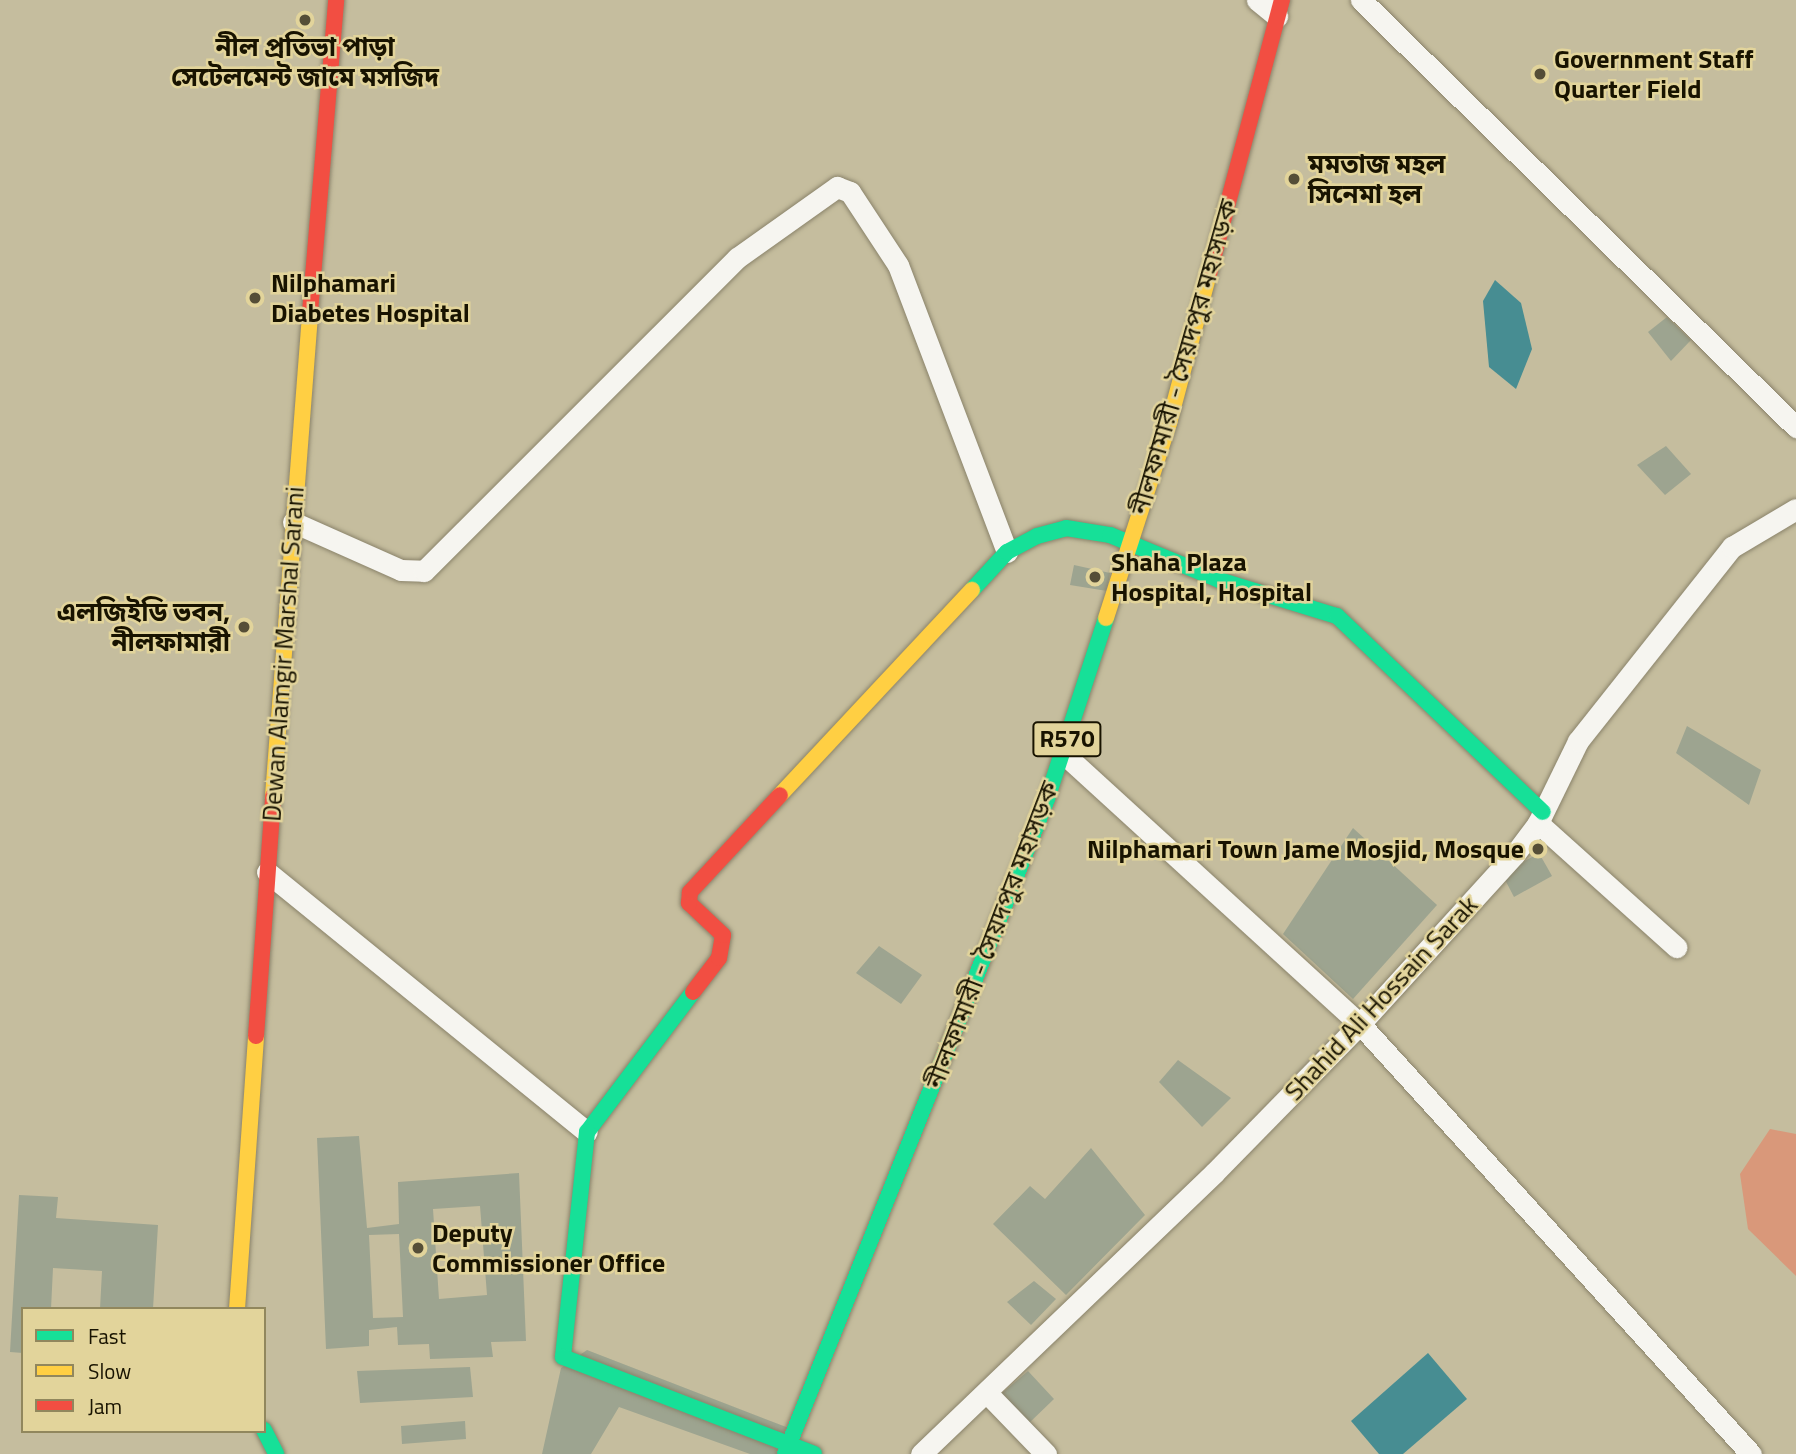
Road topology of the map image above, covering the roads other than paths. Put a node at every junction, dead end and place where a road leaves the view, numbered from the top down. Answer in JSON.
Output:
{"nodes":[{"id":1,"x":336,"y":0,"type":"edge"},
{"id":2,"x":1257,"y":0,"type":"edge"},
{"id":3,"x":1361,"y":0,"type":"edge"},
{"id":4,"x":1280,"y":8,"type":"edge"},
{"id":5,"x":1796,"y":427,"type":"edge"},
{"id":6,"x":1796,"y":509,"type":"edge"},
{"id":7,"x":293,"y":522,"type":"junction"},
{"id":8,"x":1131,"y":541,"type":"junction"},
{"id":9,"x":1007,"y":552,"type":"junction"},
{"id":10,"x":1063,"y":753,"type":"junction"},
{"id":11,"x":1541,"y":817,"type":"junction"},
{"id":12,"x":267,"y":872,"type":"junction"},
{"id":13,"x":1676,"y":947,"type":"dead end"},
{"id":14,"x":1360,"y":1024,"type":"junction"},
{"id":15,"x":587,"y":1132,"type":"junction"},
{"id":16,"x":237,"y":1307,"type":"edge"},
{"id":17,"x":988,"y":1393,"type":"junction"},
{"id":18,"x":252,"y":1433,"type":"edge"},
{"id":19,"x":266,"y":1433,"type":"edge"},
{"id":20,"x":787,"y":1448,"type":"edge"},
{"id":21,"x":255,"y":1454,"type":"edge"},
{"id":22,"x":276,"y":1454,"type":"edge"},
{"id":23,"x":814,"y":1454,"type":"edge"},
{"id":24,"x":921,"y":1454,"type":"edge"},
{"id":25,"x":1046,"y":1454,"type":"edge"},
{"id":26,"x":1751,"y":1454,"type":"edge"}],
"edges":[{"from":1,"to":7,"type":"street","name":"Dewan Alamgir Marshal Sarani"},
{"from":2,"to":4,"type":"street"},
{"from":3,"to":5,"type":"street"},
{"from":4,"to":8,"type":"street","name":"নীলফামারী - সৈয়দপুর মহাসড়ক","number":"R570"},
{"from":6,"to":11,"type":"street","name":"Shahid Ali Hossain Sarak"},
{"from":7,"to":9,"type":"street"},
{"from":7,"to":12,"type":"street","name":"Dewan Alamgir Marshal Sarani"},
{"from":8,"to":9,"type":"street"},
{"from":8,"to":10,"type":"street","name":"নীলফামারী - সৈয়দপুর মহাসড়ক","number":"R570"},
{"from":8,"to":11,"type":"street"},
{"from":9,"to":15,"type":"street"},
{"from":10,"to":14,"type":"street"},
{"from":10,"to":20,"type":"street","name":"নীলফামারী - সৈয়দপুর মহাসড়ক","number":"R570"},
{"from":11,"to":13,"type":"street"},
{"from":11,"to":14,"type":"street","name":"Shahid Ali Hossain Sarak"},
{"from":12,"to":15,"type":"street"},
{"from":12,"to":16,"type":"street","name":"Dewan Alamgir Marshal Sarani"},
{"from":14,"to":17,"type":"street","name":"Shahid Ali Hossain Sarak"},
{"from":14,"to":26,"type":"street"},
{"from":15,"to":20,"type":"street"},
{"from":17,"to":24,"type":"street","name":"Shahid Ali Hossain Sarak"},
{"from":17,"to":25,"type":"street"},
{"from":18,"to":21,"type":"street"},
{"from":19,"to":22,"type":"street"},
{"from":20,"to":23,"type":"street"}]}
